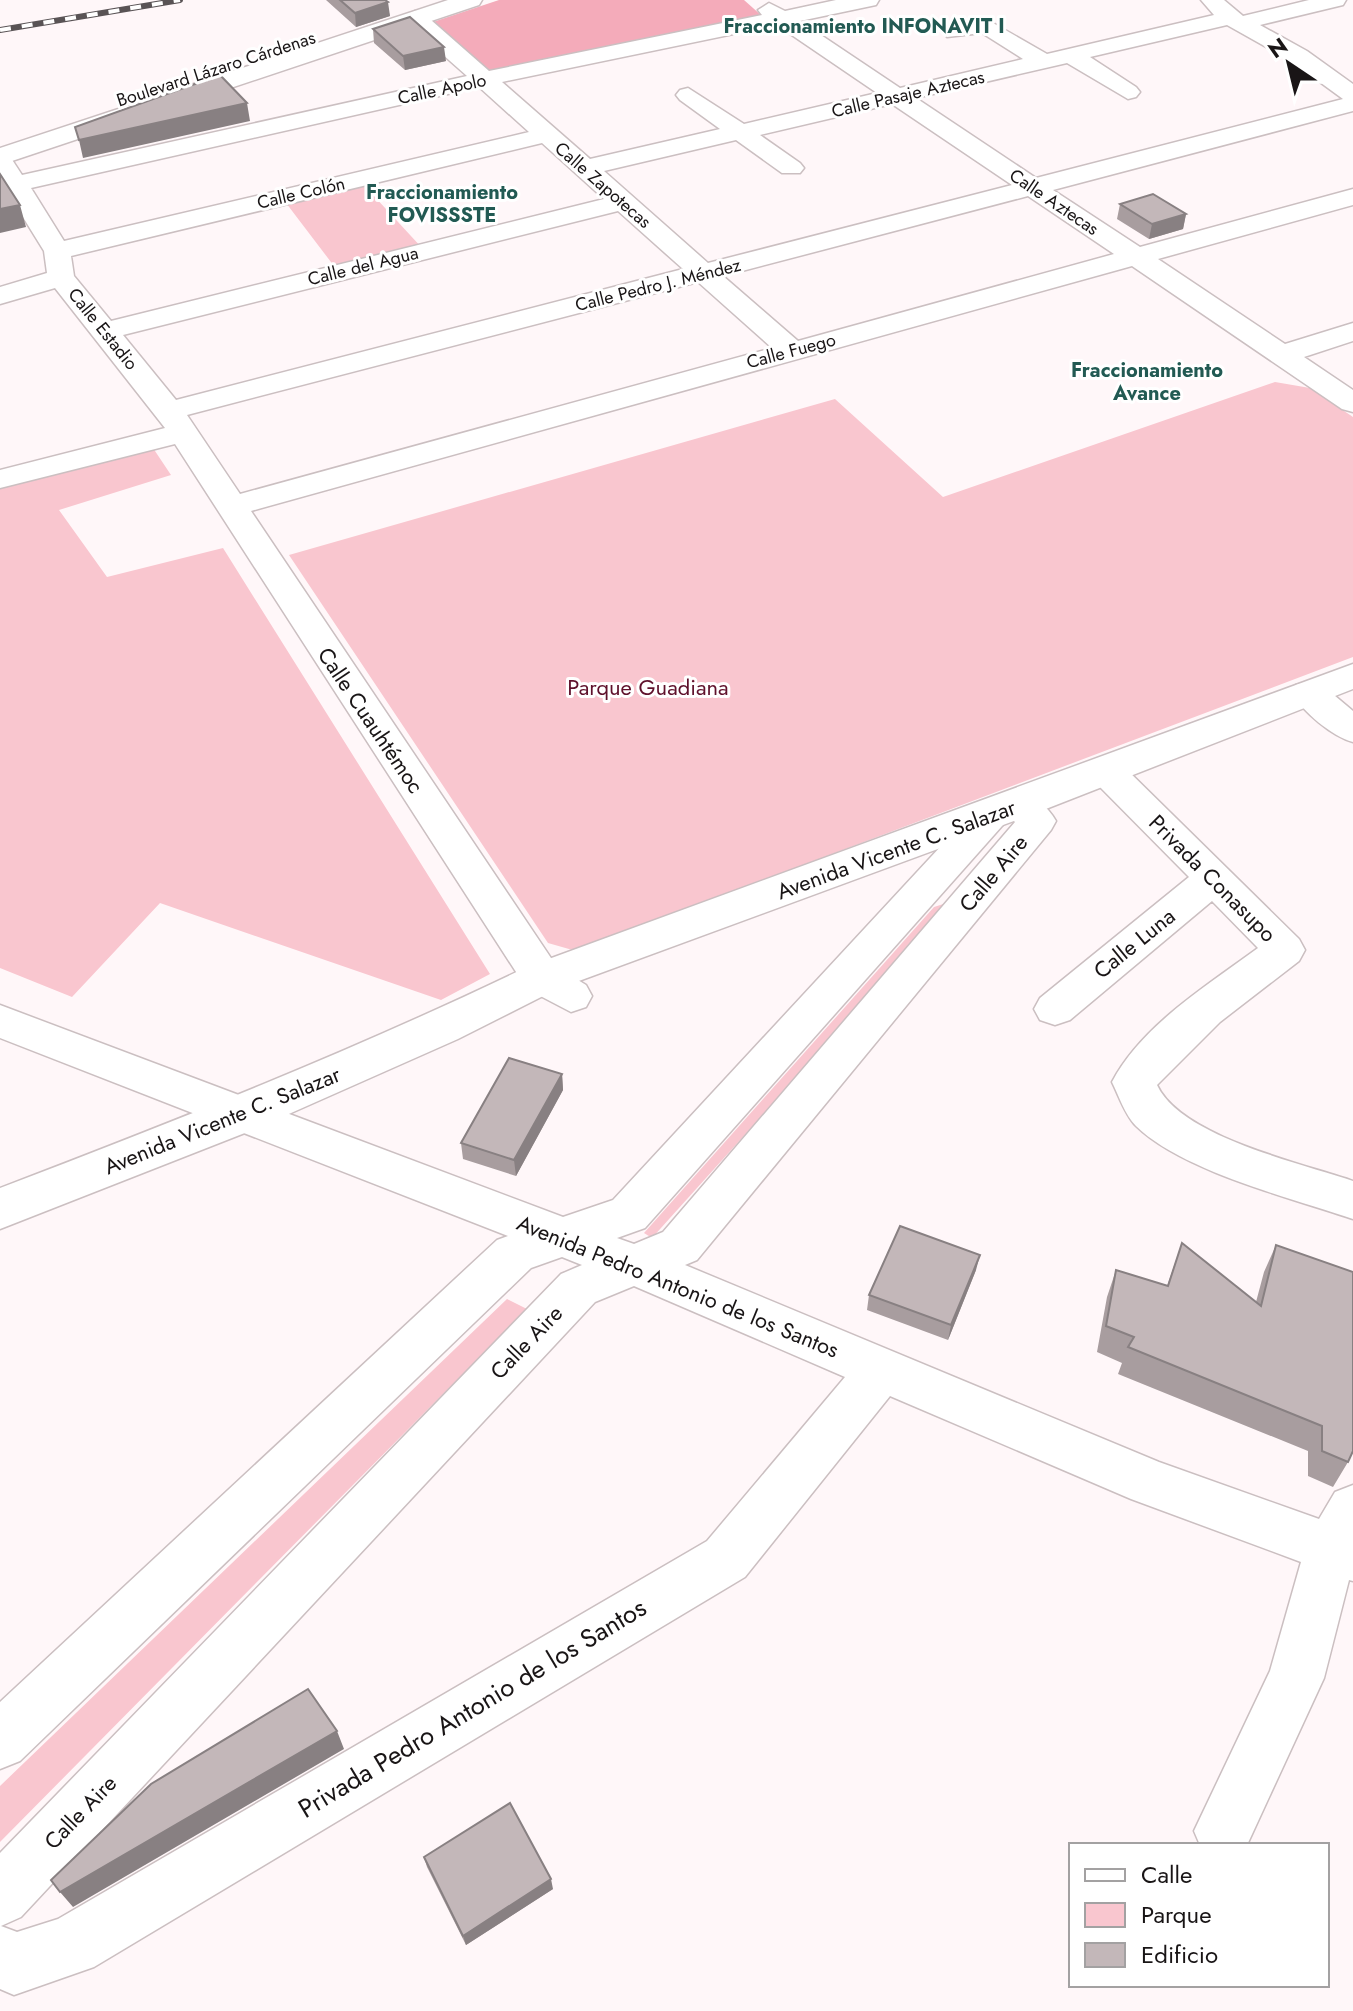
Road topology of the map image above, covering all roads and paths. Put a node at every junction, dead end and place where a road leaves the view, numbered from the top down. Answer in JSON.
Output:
{"nodes":[{"id":1,"x":433,"y":0,"type":"edge"},
{"id":2,"x":471,"y":0,"type":"edge"},
{"id":3,"x":755,"y":0,"type":"edge"},
{"id":4,"x":868,"y":0,"type":"edge"},
{"id":5,"x":1212,"y":0,"type":"edge"},
{"id":6,"x":1335,"y":0,"type":"edge"},
{"id":7,"x":415,"y":18,"type":"junction"},
{"id":8,"x":782,"y":18,"type":"junction"},
{"id":9,"x":1237,"y":20,"type":"junction"},
{"id":10,"x":955,"y":32,"type":"dead end"},
{"id":11,"x":1071,"y":55,"type":"junction"},
{"id":12,"x":1044,"y":62,"type":"junction"},
{"id":13,"x":485,"y":79,"type":"junction"},
{"id":14,"x":1128,"y":92,"type":"dead end"},
{"id":15,"x":688,"y":95,"type":"dead end"},
{"id":16,"x":1353,"y":95,"type":"edge"},
{"id":17,"x":897,"y":96,"type":"junction"},
{"id":18,"x":1353,"y":104,"type":"edge"},
{"id":19,"x":249,"y":131,"type":"junction"},
{"id":20,"x":741,"y":134,"type":"junction"},
{"id":21,"x":546,"y":135,"type":"junction"},
{"id":22,"x":0,"y":142,"type":"edge"},
{"id":23,"x":267,"y":150,"type":"dead end"},
{"id":24,"x":0,"y":158,"type":"edge"},
{"id":25,"x":585,"y":168,"type":"junction"},
{"id":26,"x":791,"y":168,"type":"dead end"},
{"id":27,"x":16,"y":184,"type":"junction"},
{"id":28,"x":1035,"y":189,"type":"junction"},
{"id":29,"x":1353,"y":197,"type":"edge"},
{"id":30,"x":623,"y":202,"type":"junction"},
{"id":31,"x":1136,"y":257,"type":"junction"},
{"id":32,"x":59,"y":264,"type":"junction"},
{"id":33,"x":704,"y":273,"type":"junction"},
{"id":34,"x":0,"y":296,"type":"edge"},
{"id":35,"x":104,"y":331,"type":"junction"},
{"id":36,"x":1353,"y":332,"type":"edge"},
{"id":37,"x":792,"y":351,"type":"junction"},
{"id":38,"x":1281,"y":355,"type":"junction"},
{"id":39,"x":1353,"y":403,"type":"edge"},
{"id":40,"x":175,"y":422,"type":"junction"},
{"id":41,"x":0,"y":479,"type":"edge"},
{"id":42,"x":229,"y":507,"type":"junction"},
{"id":43,"x":1353,"y":676,"type":"edge"},
{"id":44,"x":1335,"y":707,"type":"edge"},
{"id":45,"x":1114,"y":779,"type":"junction"},
{"id":46,"x":1016,"y":813,"type":"junction"},
{"id":47,"x":959,"y":851,"type":"junction"},
{"id":48,"x":1214,"y":878,"type":"junction"},
{"id":49,"x":556,"y":987,"type":"junction"},
{"id":50,"x":1055,"y":1009,"type":"dead end"},
{"id":51,"x":0,"y":1021,"type":"edge"},
{"id":52,"x":239,"y":1116,"type":"junction"},
{"id":53,"x":1353,"y":1200,"type":"edge"},
{"id":54,"x":0,"y":1209,"type":"edge"},
{"id":55,"x":559,"y":1238,"type":"junction"},
{"id":56,"x":635,"y":1265,"type":"junction"},
{"id":57,"x":883,"y":1368,"type":"junction"},
{"id":58,"x":1346,"y":1538,"type":"edge"},
{"id":59,"x":0,"y":1741,"type":"edge"},
{"id":60,"x":1223,"y":1831,"type":"dead end"},
{"id":61,"x":0,"y":1896,"type":"edge"},
{"id":62,"x":0,"y":1956,"type":"edge"}],
"edges":[{"from":1,"to":22,"type":"main road","name":"Boulevard Lázaro Cárdenas"},
{"from":2,"to":7,"type":"main road","name":"Boulevard Lázaro Cárdenas"},
{"from":3,"to":8,"type":"street","name":"Calle Aztecas"},
{"from":4,"to":8,"type":"street","name":"Calle Apolo"},
{"from":5,"to":9,"type":"street"},
{"from":6,"to":9,"type":"street","name":"Calle Pasaje Aztecas"},
{"from":7,"to":13,"type":"street","name":"Calle Zapotecas"},
{"from":7,"to":24,"type":"main road","name":"Boulevard Lázaro Cárdenas"},
{"from":8,"to":13,"type":"street","name":"Calle Apolo"},
{"from":8,"to":17,"type":"street","name":"Calle Aztecas"},
{"from":9,"to":11,"type":"street","name":"Calle Pasaje Aztecas"},
{"from":9,"to":16,"type":"street"},
{"from":10,"to":12,"type":"street"},
{"from":11,"to":12,"type":"street","name":"Calle Pasaje Aztecas"},
{"from":11,"to":14,"type":"street"},
{"from":12,"to":17,"type":"street","name":"Calle Pasaje Aztecas"},
{"from":13,"to":19,"type":"street","name":"Calle Apolo"},
{"from":13,"to":21,"type":"street","name":"Calle Zapotecas"},
{"from":15,"to":20,"type":"street"},
{"from":17,"to":20,"type":"street","name":"Calle Pasaje Aztecas"},
{"from":17,"to":28,"type":"street","name":"Calle Aztecas"},
{"from":18,"to":28,"type":"street","name":"Calle Pedro J. Méndez"},
{"from":19,"to":23,"type":"street"},
{"from":19,"to":27,"type":"street","name":"Calle Apolo"},
{"from":20,"to":25,"type":"street","name":"Calle Pasaje Aztecas"},
{"from":20,"to":26,"type":"street"},
{"from":21,"to":25,"type":"street","name":"Calle Zapotecas"},
{"from":21,"to":32,"type":"street","name":"Calle Colón"},
{"from":24,"to":27,"type":"street","name":"Calle Estadio"},
{"from":25,"to":30,"type":"street","name":"Calle Zapotecas"},
{"from":27,"to":32,"type":"street","name":"Calle Estadio"},
{"from":28,"to":31,"type":"street","name":"Calle Aztecas"},
{"from":28,"to":33,"type":"street","name":"Calle Pedro J. Méndez"},
{"from":29,"to":31,"type":"street","name":"Calle Fuego"},
{"from":30,"to":33,"type":"street","name":"Calle Zapotecas"},
{"from":30,"to":35,"type":"street","name":"Calle del Agua"},
{"from":31,"to":37,"type":"street","name":"Calle Fuego"},
{"from":31,"to":38,"type":"street","name":"Calle Aztecas"},
{"from":32,"to":34,"type":"street","name":"Calle Colón"},
{"from":32,"to":35,"type":"street","name":"Calle Estadio"},
{"from":33,"to":37,"type":"street","name":"Calle Zapotecas"},
{"from":33,"to":40,"type":"street","name":"Calle Pedro J. Méndez"},
{"from":35,"to":40,"type":"street","name":"Calle Estadio"},
{"from":36,"to":38,"type":"street"},
{"from":37,"to":42,"type":"street","name":"Calle Fuego"},
{"from":38,"to":39,"type":"street","name":"Calle Aztecas"},
{"from":40,"to":41,"type":"street","name":"Calle Pedro J. Méndez"},
{"from":40,"to":42,"type":"street","name":"Calle Cuauhtémoc"},
{"from":42,"to":49,"type":"street","name":"Calle Cuauhtémoc"},
{"from":43,"to":44,"type":"main road","name":"Avenida Vicente C. Salazar"},
{"from":44,"to":45,"type":"main road","name":"Avenida Vicente C. Salazar"},
{"from":45,"to":46,"type":"main road","name":"Avenida Vicente C. Salazar"},
{"from":45,"to":48,"type":"street","name":"Privada Conasupo"},
{"from":46,"to":47,"type":"main road","name":"Avenida Vicente C. Salazar"},
{"from":46,"to":49,"type":"main road","name":"Avenida Vicente C. Salazar"},
{"from":46,"to":56,"type":"street","name":"Calle Aire"},
{"from":47,"to":49,"type":"main road","name":"Avenida Vicente C. Salazar"},
{"from":47,"to":55,"type":"street","name":"Calle Aire"},
{"from":48,"to":50,"type":"street","name":"Calle Luna"},
{"from":48,"to":53,"type":"street","name":"Privada Conasupo"},
{"from":49,"to":52,"type":"main road","name":"Avenida Vicente C. Salazar"},
{"from":51,"to":52,"type":"street","name":"Avenida Pedro Antonio de los Santos"},
{"from":52,"to":54,"type":"main road","name":"Avenida Vicente C. Salazar"},
{"from":52,"to":55,"type":"street","name":"Avenida Pedro Antonio de los Santos"},
{"from":55,"to":56,"type":"street","name":"Avenida Pedro Antonio de los Santos"},
{"from":55,"to":59,"type":"street","name":"Calle Aire"},
{"from":56,"to":57,"type":"street","name":"Avenida Pedro Antonio de los Santos"},
{"from":56,"to":61,"type":"street","name":"Calle Aire"},
{"from":57,"to":58,"type":"street","name":"Avenida Pedro Antonio de los Santos"},
{"from":57,"to":62,"type":"street","name":"Privada Pedro Antonio de los Santos"},
{"from":58,"to":60,"type":"street"}]}
